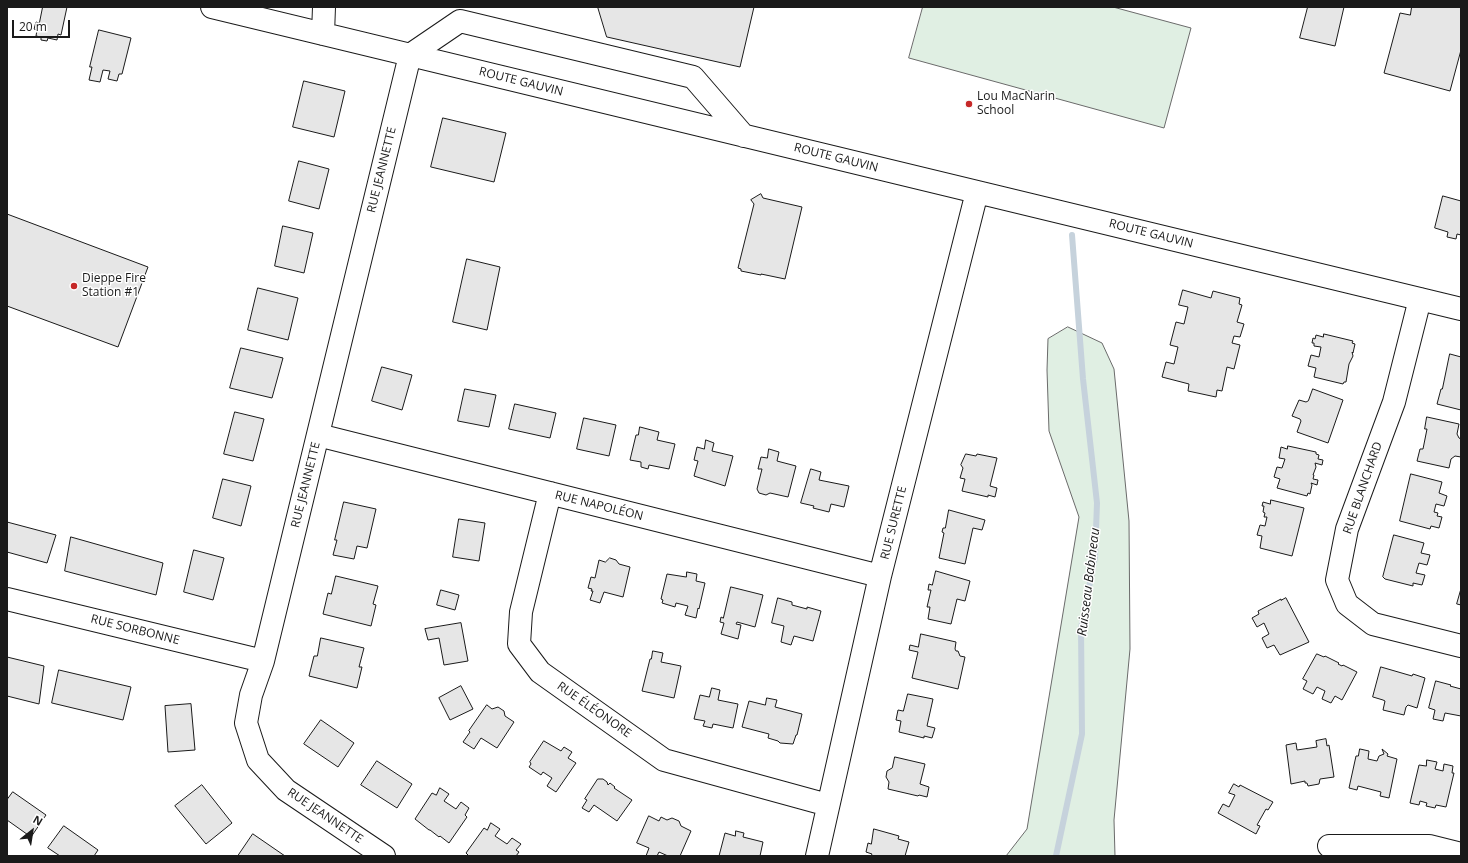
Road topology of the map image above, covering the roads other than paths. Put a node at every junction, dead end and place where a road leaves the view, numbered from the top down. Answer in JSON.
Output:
{"nodes":[{"id":1,"x":212,"y":7,"type":"edge"},
{"id":2,"x":324,"y":7,"type":"edge"},
{"id":3,"x":322,"y":34,"type":"junction"},
{"id":4,"x":410,"y":55,"type":"junction"},
{"id":5,"x":744,"y":136,"type":"junction"},
{"id":6,"x":977,"y":192,"type":"junction"},
{"id":7,"x":1420,"y":299,"type":"junction"},
{"id":8,"x":1461,"y":309,"type":"edge"},
{"id":9,"x":318,"y":435,"type":"junction"},
{"id":10,"x":550,"y":493,"type":"junction"},
{"id":11,"x":880,"y":576,"type":"junction"},
{"id":12,"x":7,"y":599,"type":"edge"},
{"id":13,"x":1461,"y":646,"type":"edge"},
{"id":14,"x":263,"y":661,"type":"junction"},
{"id":15,"x":828,"y":805,"type":"junction"},
{"id":16,"x":1329,"y":846,"type":"dead end"},
{"id":17,"x":1461,"y":854,"type":"edge"},
{"id":18,"x":384,"y":856,"type":"edge"},
{"id":19,"x":816,"y":856,"type":"edge"}],
"edges":[{"from":1,"to":3,"type":"street","name":"ROUTE GAUVIN"},
{"from":2,"to":3,"type":"street"},
{"from":3,"to":4,"type":"street","name":"ROUTE GAUVIN"},
{"from":4,"to":5,"type":"street","name":"ROUTE GAUVIN"},
{"from":4,"to":5,"type":"street"},
{"from":4,"to":9,"type":"street","name":"RUE JEANNETTE"},
{"from":5,"to":6,"type":"street","name":"ROUTE GAUVIN"},
{"from":6,"to":7,"type":"street","name":"ROUTE GAUVIN"},
{"from":6,"to":11,"type":"street","name":"RUE SURETTE"},
{"from":7,"to":8,"type":"street","name":"ROUTE GAUVIN"},
{"from":7,"to":13,"type":"street","name":"RUE BLANCHARD"},
{"from":9,"to":10,"type":"street","name":"RUE NAPOLÉON"},
{"from":9,"to":14,"type":"street","name":"RUE JEANNETTE"},
{"from":10,"to":11,"type":"street","name":"RUE NAPOLÉON"},
{"from":10,"to":15,"type":"street","name":"RUE ÉLÉONORE"},
{"from":11,"to":15,"type":"street","name":"RUE SURETTE"},
{"from":12,"to":14,"type":"street","name":"RUE SORBONNE"},
{"from":14,"to":18,"type":"street","name":"RUE JEANNETTE"},
{"from":15,"to":19,"type":"street","name":"RUE SURETTE"},
{"from":16,"to":17,"type":"street"}]}
